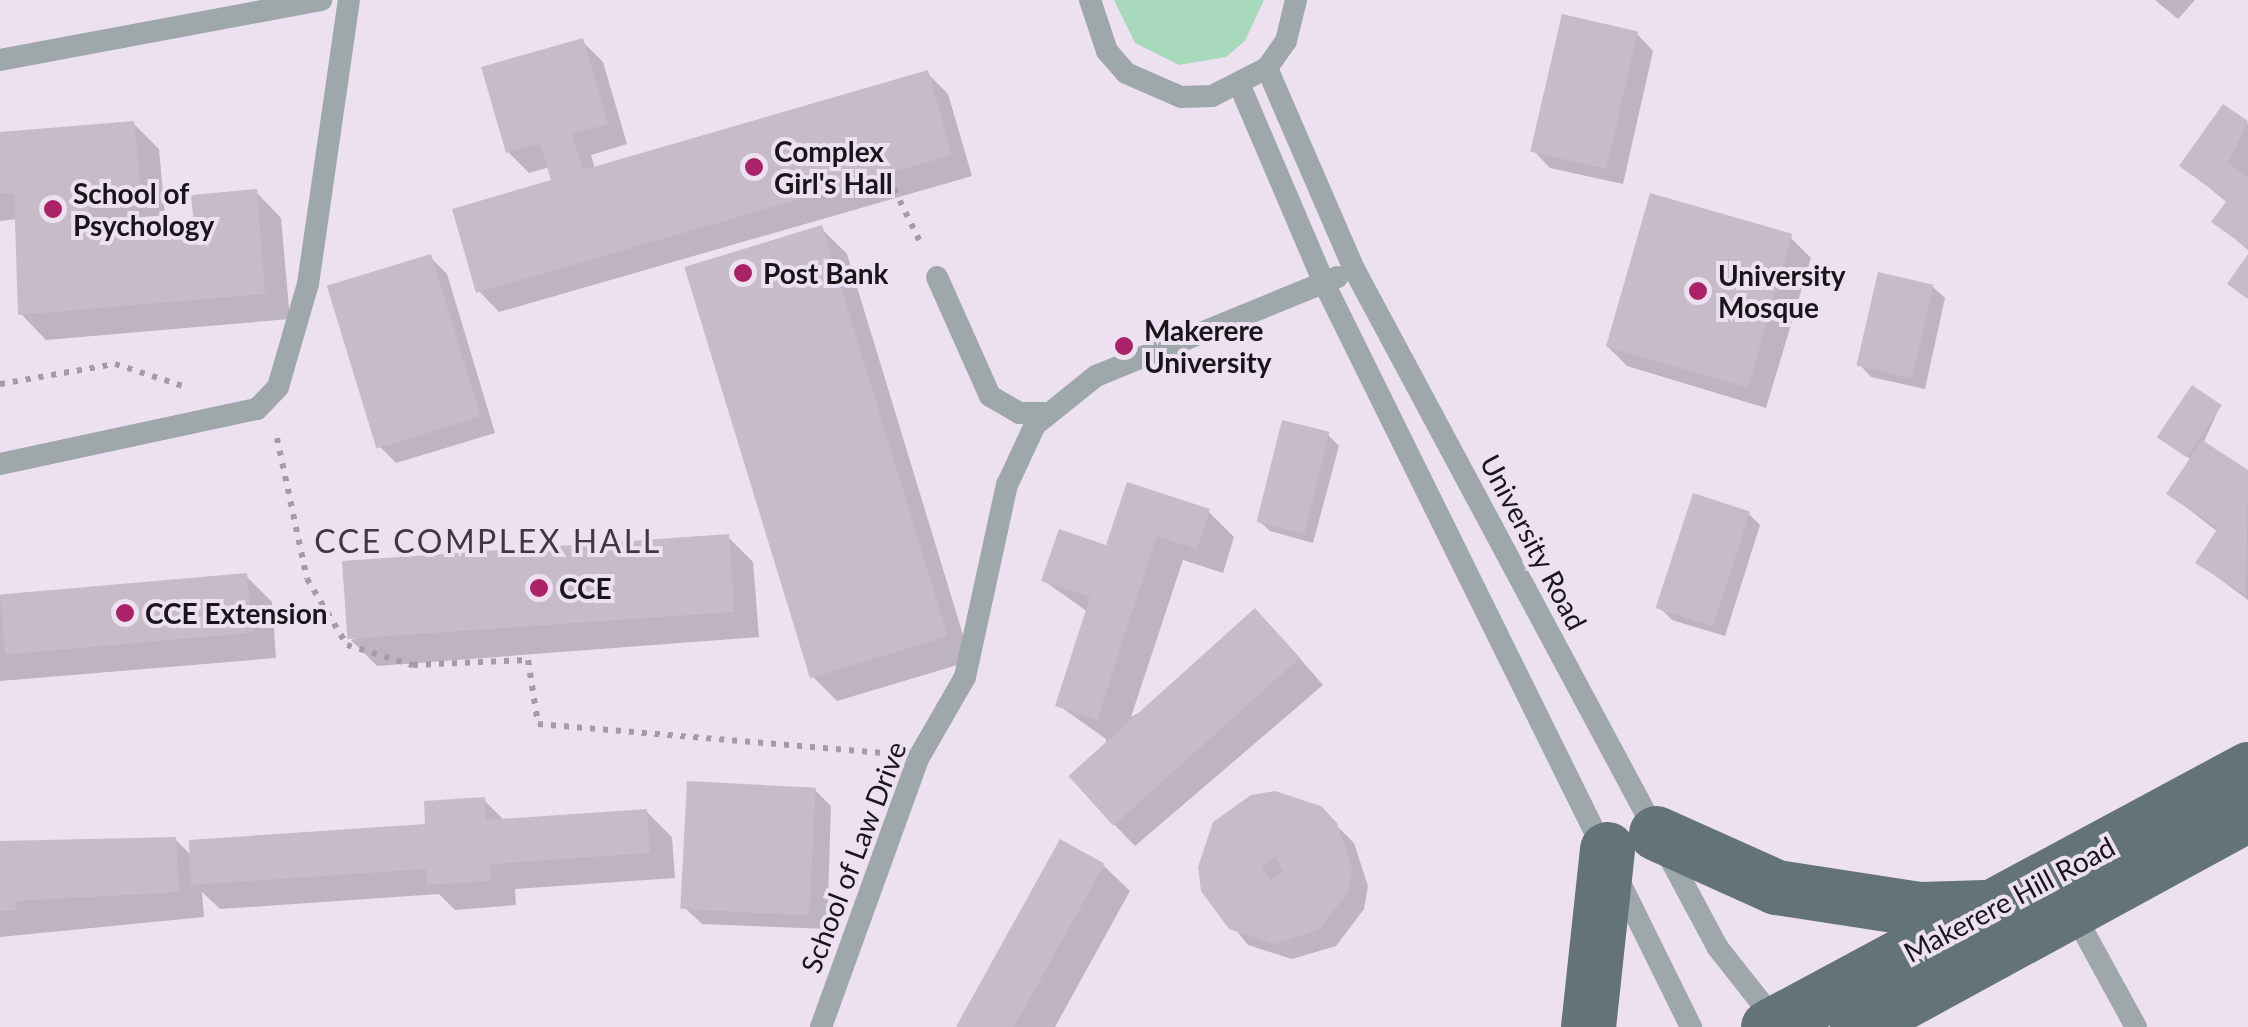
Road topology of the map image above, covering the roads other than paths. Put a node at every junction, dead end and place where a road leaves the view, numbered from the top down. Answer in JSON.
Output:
{"nodes":[{"id":1,"x":321,"y":0,"type":"edge"},
{"id":2,"x":349,"y":0,"type":"edge"},
{"id":3,"x":1090,"y":0,"type":"edge"},
{"id":4,"x":1296,"y":0,"type":"edge"},
{"id":5,"x":0,"y":60,"type":"edge"},
{"id":6,"x":1266,"y":68,"type":"junction"},
{"id":7,"x":1240,"y":86,"type":"junction"},
{"id":8,"x":1354,"y":268,"type":"junction"},
{"id":9,"x":937,"y":277,"type":"road end"},
{"id":10,"x":1324,"y":283,"type":"junction"},
{"id":11,"x":1047,"y":413,"type":"junction"},
{"id":12,"x":0,"y":464,"type":"edge"},
{"id":13,"x":2248,"y":769,"type":"edge"},
{"id":14,"x":2248,"y":814,"type":"edge"},
{"id":15,"x":1632,"y":840,"type":"junction"},
{"id":16,"x":1996,"y":906,"type":"junction"},
{"id":17,"x":2073,"y":912,"type":"junction"},
{"id":18,"x":1775,"y":1025,"type":"edge"},
{"id":19,"x":820,"y":1027,"type":"edge"},
{"id":20,"x":1588,"y":1027,"type":"edge"},
{"id":21,"x":1692,"y":1027,"type":"edge"},
{"id":22,"x":1857,"y":1027,"type":"edge"},
{"id":23,"x":2136,"y":1027,"type":"edge"}],
"edges":[{"from":1,"to":5,"type":"lane"},
{"from":2,"to":12,"type":"lane"},
{"from":3,"to":7,"type":"lane"},
{"from":4,"to":6,"type":"lane"},
{"from":6,"to":7,"type":"lane"},
{"from":6,"to":8,"type":"lane","name":"University Road"},
{"from":7,"to":10,"type":"lane","name":"University Road"},
{"from":8,"to":10,"type":"lane","name":"School of Law Drive"},
{"from":8,"to":15,"type":"lane","name":"University Road"},
{"from":9,"to":11,"type":"lane"},
{"from":10,"to":11,"type":"lane","name":"School of Law Drive"},
{"from":10,"to":15,"type":"lane","name":"University Road"},
{"from":11,"to":19,"type":"lane","name":"School of Law Drive"},
{"from":13,"to":16,"type":"main road","name":"Makerere Hill Road"},
{"from":14,"to":17,"type":"main road","name":"Makerere Hill Road"},
{"from":15,"to":16,"type":"main road"},
{"from":15,"to":18,"type":"lane","name":"University Road"},
{"from":15,"to":20,"type":"main road"},
{"from":15,"to":21,"type":"lane","name":"University Road"},
{"from":16,"to":18,"type":"main road","name":"Makerere Hill Road"},
{"from":17,"to":22,"type":"main road","name":"Makerere Hill Road"},
{"from":17,"to":23,"type":"lane"}]}
